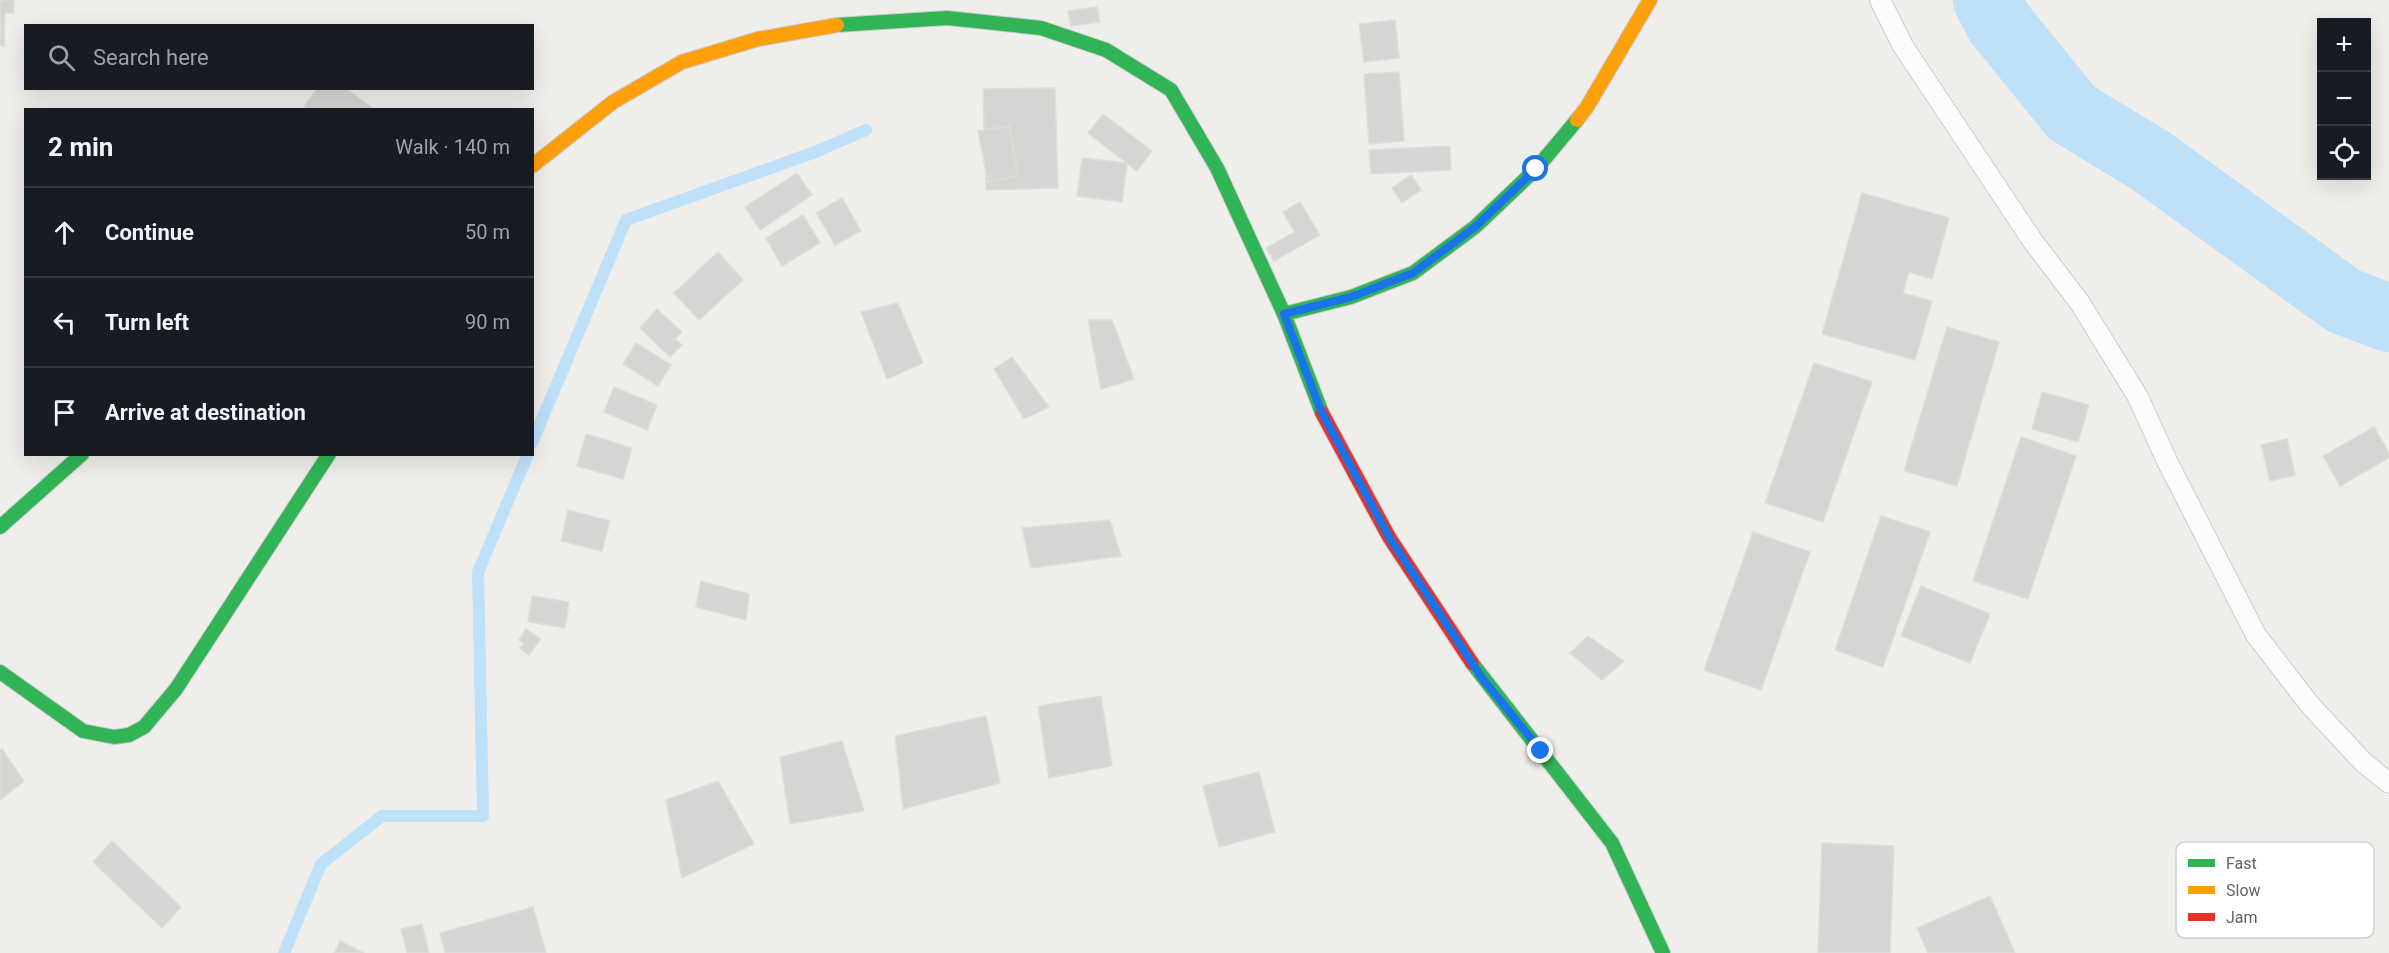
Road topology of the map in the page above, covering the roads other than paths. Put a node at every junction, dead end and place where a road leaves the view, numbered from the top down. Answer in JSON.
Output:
{"nodes":[{"id":1,"x":1650,"y":0,"type":"edge"},
{"id":2,"x":1880,"y":0,"type":"edge"},
{"id":3,"x":534,"y":165,"type":"edge"},
{"id":4,"x":1284,"y":314,"type":"junction"},
{"id":5,"x":80,"y":456,"type":"edge"},
{"id":6,"x":328,"y":456,"type":"edge"},
{"id":7,"x":0,"y":527,"type":"edge"},
{"id":8,"x":0,"y":672,"type":"edge"},
{"id":9,"x":2389,"y":783,"type":"edge"},
{"id":10,"x":1663,"y":953,"type":"edge"}],
"edges":[{"from":1,"to":4,"type":"street"},
{"from":2,"to":9,"type":"lane"},
{"from":3,"to":4,"type":"street"},
{"from":4,"to":10,"type":"street"},
{"from":5,"to":7,"type":"street"},
{"from":6,"to":8,"type":"street"}]}
